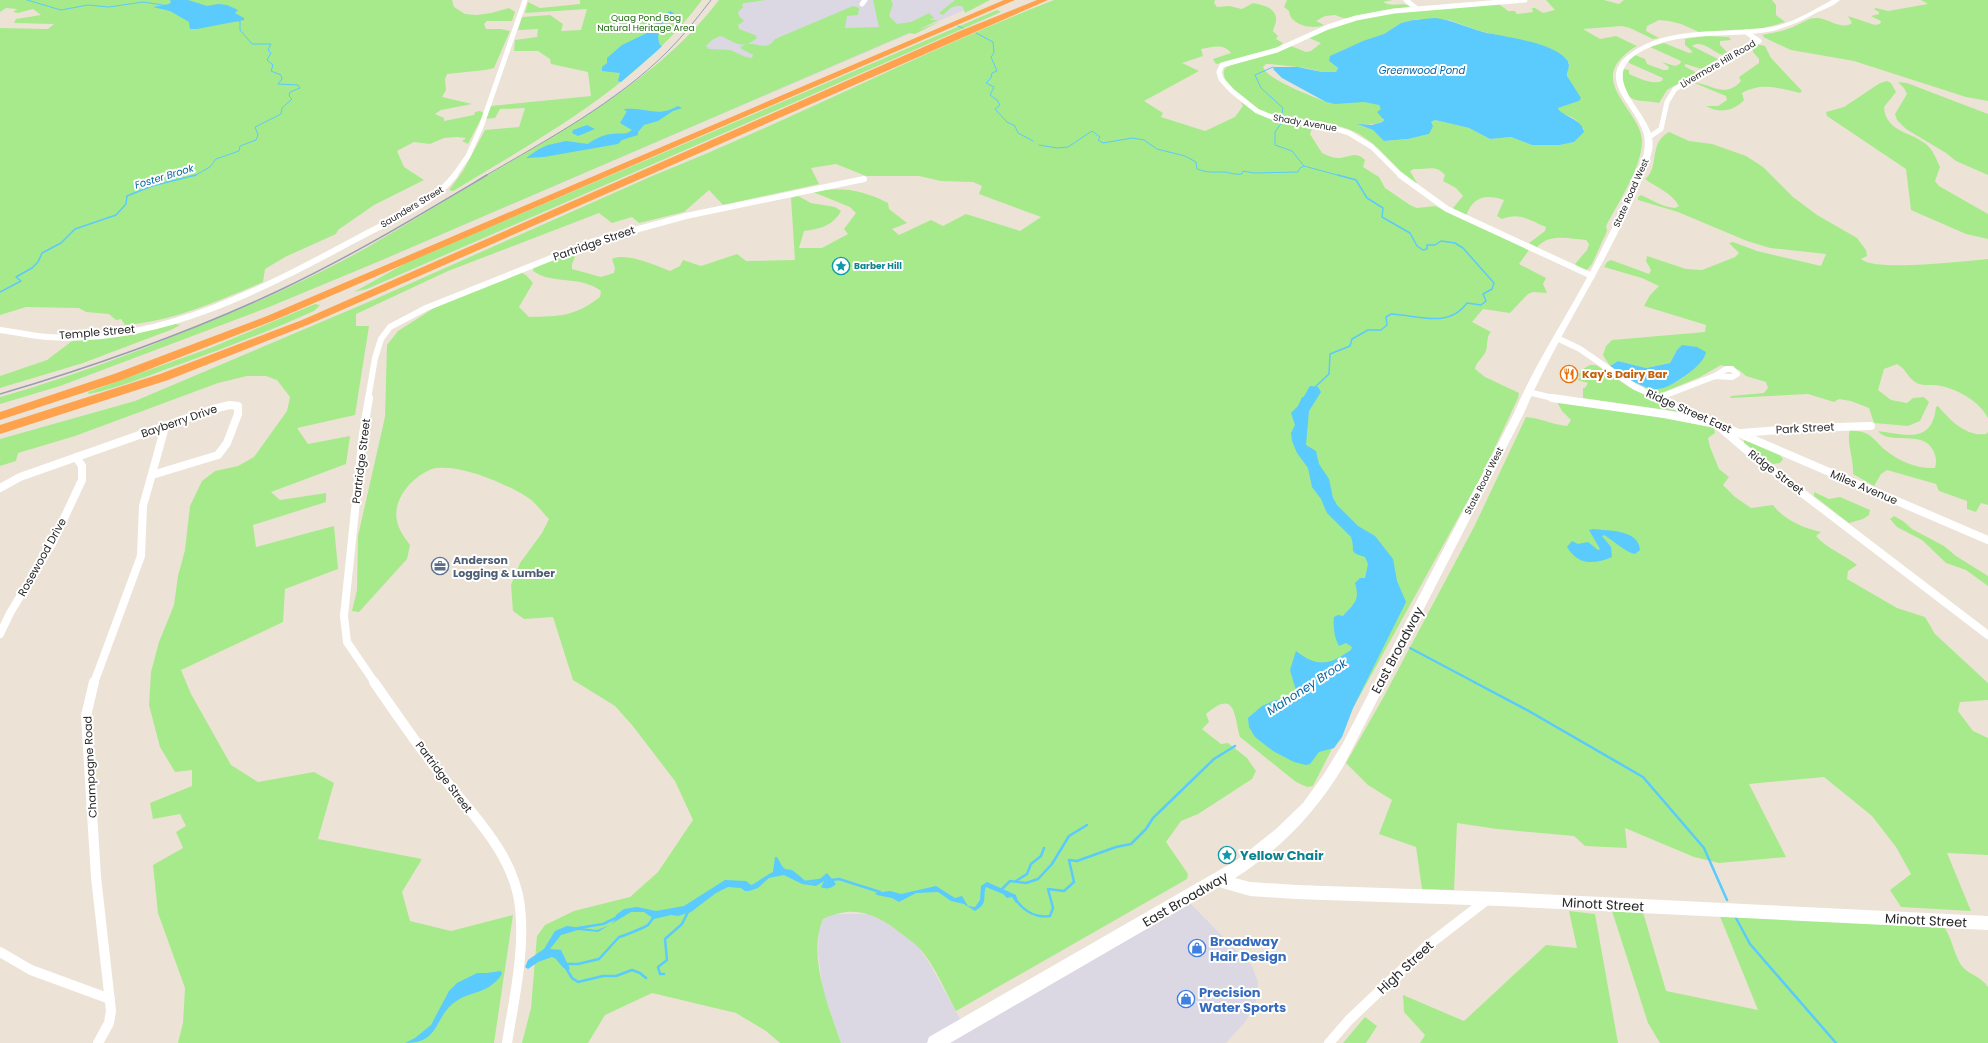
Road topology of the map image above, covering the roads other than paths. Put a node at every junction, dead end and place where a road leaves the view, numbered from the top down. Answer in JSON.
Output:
{"nodes":[{"id":1,"x":525,"y":0,"type":"edge"},
{"id":2,"x":1011,"y":0,"type":"edge"},
{"id":3,"x":1044,"y":0,"type":"edge"},
{"id":4,"x":1406,"y":0,"type":"edge"},
{"id":5,"x":1525,"y":0,"type":"edge"},
{"id":6,"x":1837,"y":0,"type":"edge"},
{"id":7,"x":1417,"y":9,"type":"junction"},
{"id":8,"x":1746,"y":32,"type":"junction"},
{"id":9,"x":1648,"y":138,"type":"junction"},
{"id":10,"x":864,"y":179,"type":"dead end"},
{"id":11,"x":1592,"y":276,"type":"junction"},
{"id":12,"x":193,"y":316,"type":"joint"},
{"id":13,"x":0,"y":330,"type":"edge"},
{"id":14,"x":1557,"y":338,"type":"junction"},
{"id":15,"x":1715,"y":376,"type":"dead end"},
{"id":16,"x":1528,"y":392,"type":"junction"},
{"id":17,"x":1658,"y":398,"type":"junction"},
{"id":18,"x":0,"y":416,"type":"edge"},
{"id":19,"x":1716,"y":424,"type":"junction"},
{"id":20,"x":1871,"y":426,"type":"dead end"},
{"id":21,"x":165,"y":427,"type":"junction"},
{"id":22,"x":0,"y":430,"type":"edge"},
{"id":23,"x":1740,"y":433,"type":"junction"},
{"id":24,"x":76,"y":457,"type":"junction"},
{"id":25,"x":152,"y":475,"type":"junction"},
{"id":26,"x":2,"y":487,"type":"edge"},
{"id":27,"x":1463,"y":521,"type":"joint"},
{"id":28,"x":1988,"y":540,"type":"edge"},
{"id":29,"x":0,"y":634,"type":"edge"},
{"id":30,"x":1988,"y":635,"type":"edge"},
{"id":31,"x":1219,"y":880,"type":"junction"},
{"id":32,"x":1489,"y":899,"type":"junction"},
{"id":33,"x":1988,"y":923,"type":"edge"},
{"id":34,"x":0,"y":952,"type":"edge"},
{"id":35,"x":110,"y":999,"type":"junction"},
{"id":36,"x":98,"y":1043,"type":"edge"},
{"id":37,"x":507,"y":1043,"type":"edge"},
{"id":38,"x":935,"y":1043,"type":"edge"},
{"id":39,"x":1329,"y":1043,"type":"edge"}],
"edges":[{"from":1,"to":12,"type":"street","name":"Saunders Street"},
{"from":2,"to":18,"type":"highway"},
{"from":3,"to":22,"type":"highway"},
{"from":4,"to":7,"type":"street"},
{"from":5,"to":7,"type":"street","name":"Shady Avenue"},
{"from":6,"to":8,"type":"main road","name":"State Road West"},
{"from":7,"to":11,"type":"street","name":"Shady Avenue"},
{"from":8,"to":9,"type":"street","name":"Livermore Hill Road"},
{"from":8,"to":9,"type":"main road","name":"State Road West"},
{"from":9,"to":11,"type":"main road","name":"State Road West"},
{"from":10,"to":37,"type":"street","name":"Partridge Street"},
{"from":11,"to":14,"type":"main road","name":"State Road West"},
{"from":12,"to":13,"type":"street","name":"Temple Street"},
{"from":14,"to":16,"type":"main road","name":"State Road West"},
{"from":14,"to":17,"type":"street","name":"Ridge Street East"},
{"from":15,"to":17,"type":"street"},
{"from":16,"to":19,"type":"street","name":"Ridge Street"},
{"from":16,"to":27,"type":"main road","name":"State Road West"},
{"from":17,"to":19,"type":"street","name":"Ridge Street East"},
{"from":19,"to":23,"type":"street","name":"Ridge Street East"},
{"from":19,"to":30,"type":"street","name":"Ridge Street"},
{"from":20,"to":23,"type":"street","name":"Park Street"},
{"from":21,"to":24,"type":"street","name":"Bayberry Drive"},
{"from":21,"to":25,"type":"street","name":"Champagne Road"},
{"from":21,"to":25,"type":"street","name":"Bayberry Drive"},
{"from":23,"to":28,"type":"street","name":"Miles Avenue"},
{"from":24,"to":26,"type":"street","name":"Bayberry Drive"},
{"from":24,"to":29,"type":"street","name":"Rosewood Drive"},
{"from":25,"to":35,"type":"street","name":"Champagne Road"},
{"from":27,"to":31,"type":"main road","name":"East Broadway"},
{"from":31,"to":32,"type":"main road","name":"Minott Street"},
{"from":31,"to":38,"type":"main road","name":"East Broadway"},
{"from":32,"to":33,"type":"main road","name":"Minott Street"},
{"from":32,"to":39,"type":"street","name":"High Street"},
{"from":34,"to":35,"type":"street"},
{"from":35,"to":36,"type":"street","name":"Champagne Road"}]}
